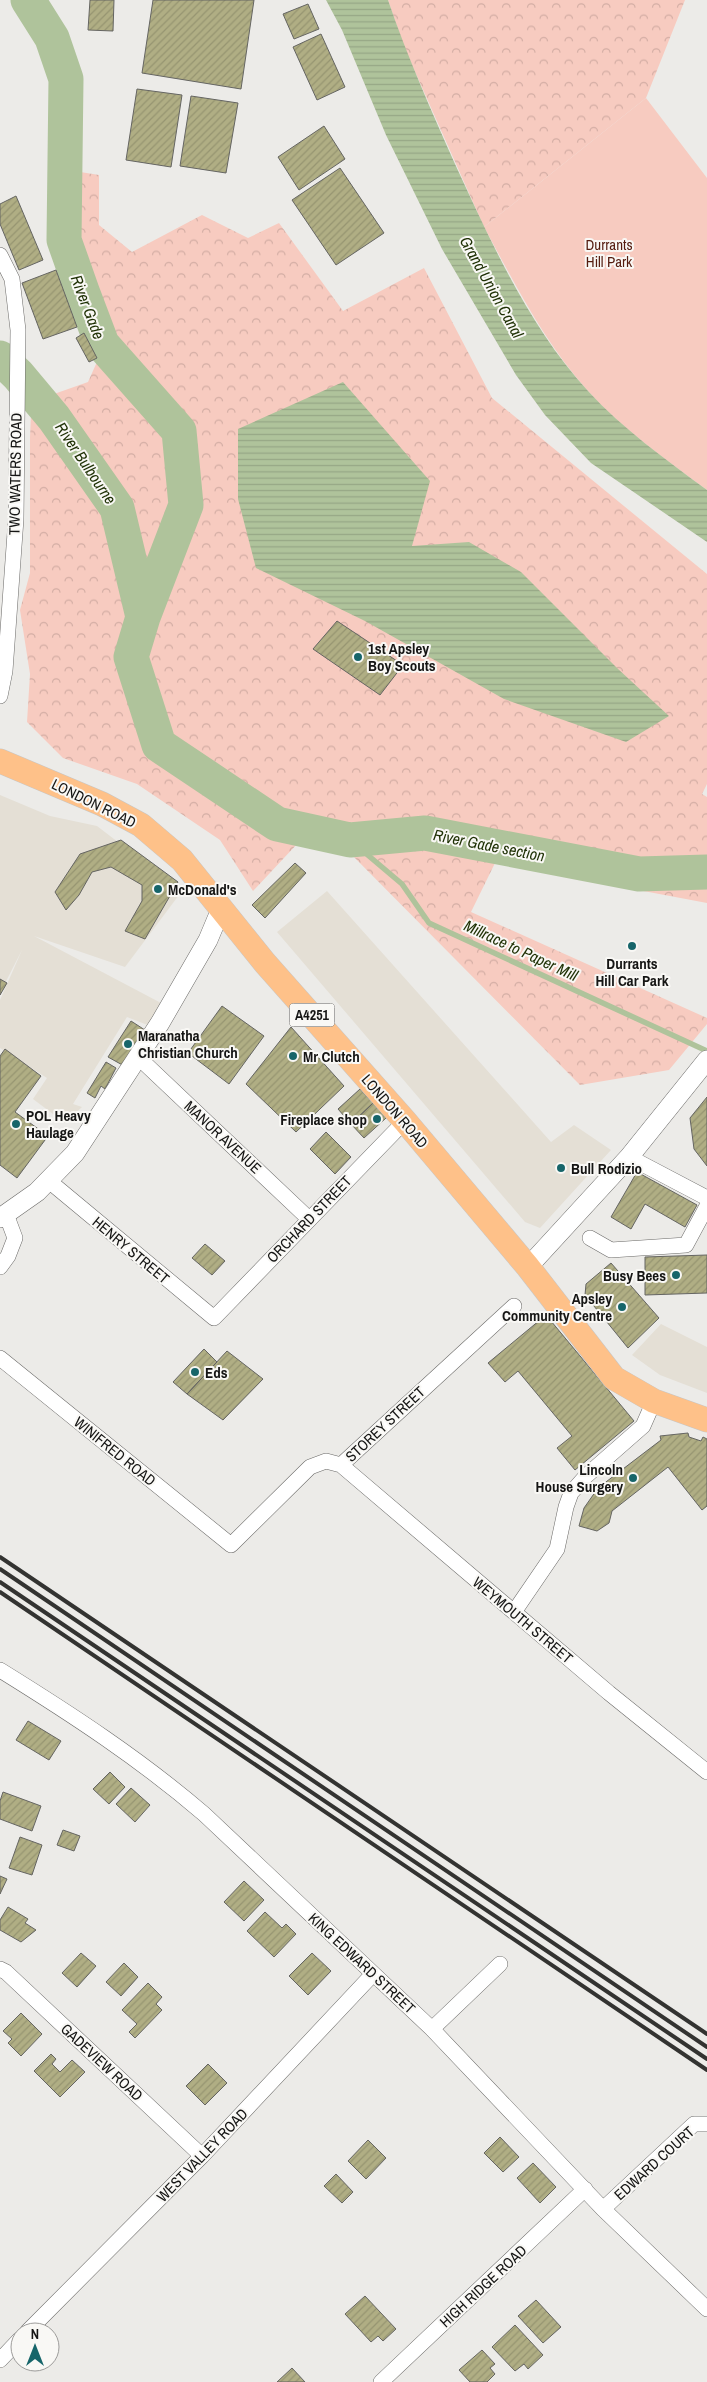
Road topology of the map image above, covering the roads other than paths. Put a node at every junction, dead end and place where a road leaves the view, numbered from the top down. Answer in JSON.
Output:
{"nodes":[{"id":1,"x":0,"y":255,"type":"edge"},
{"id":2,"x":0,"y":696,"type":"edge"},
{"id":3,"x":0,"y":761,"type":"edge"},
{"id":4,"x":221,"y":909,"type":"junction"},
{"id":5,"x":138,"y":1057,"type":"junction"},
{"id":6,"x":707,"y":1060,"type":"edge"},
{"id":7,"x":404,"y":1121,"type":"junction"},
{"id":8,"x":629,"y":1157,"type":"junction"},
{"id":9,"x":49,"y":1182,"type":"junction"},
{"id":10,"x":707,"y":1198,"type":"edge"},
{"id":11,"x":707,"y":1206,"type":"edge"},
{"id":12,"x":3,"y":1216,"type":"edge"},
{"id":13,"x":308,"y":1218,"type":"junction"},
{"id":14,"x":590,"y":1238,"type":"dead end"},
{"id":15,"x":0,"y":1267,"type":"edge"},
{"id":16,"x":528,"y":1267,"type":"junction"},
{"id":17,"x":514,"y":1306,"type":"dead end"},
{"id":18,"x":214,"y":1318,"type":"joint"},
{"id":19,"x":0,"y":1358,"type":"edge"},
{"id":20,"x":654,"y":1401,"type":"junction"},
{"id":21,"x":707,"y":1420,"type":"edge"},
{"id":22,"x":341,"y":1465,"type":"junction"},
{"id":23,"x":231,"y":1545,"type":"joint"},
{"id":24,"x":514,"y":1612,"type":"junction"},
{"id":25,"x":0,"y":1670,"type":"edge"},
{"id":26,"x":707,"y":1772,"type":"edge"},
{"id":27,"x":500,"y":1964,"type":"dead end"},
{"id":28,"x":0,"y":1970,"type":"edge"},
{"id":29,"x":373,"y":1974,"type":"junction"},
{"id":30,"x":432,"y":2029,"type":"junction"},
{"id":31,"x":707,"y":2124,"type":"edge"},
{"id":32,"x":202,"y":2156,"type":"junction"},
{"id":33,"x":585,"y":2190,"type":"junction"},
{"id":34,"x":603,"y":2209,"type":"junction"},
{"id":35,"x":707,"y":2309,"type":"edge"},
{"id":36,"x":37,"y":2322,"type":"edge"},
{"id":37,"x":10,"y":2350,"type":"edge"},
{"id":38,"x":0,"y":2360,"type":"edge"},
{"id":39,"x":381,"y":2382,"type":"edge"}],
"edges":[{"from":1,"to":2,"type":"street","name":"TWO WATERS ROAD"},
{"from":3,"to":4,"type":"main road","name":"LONDON ROAD","number":"A4251"},
{"from":4,"to":5,"type":"street"},
{"from":4,"to":7,"type":"main road","name":"LONDON ROAD","number":"A4251"},
{"from":5,"to":9,"type":"street"},
{"from":5,"to":13,"type":"street","name":"MANOR AVENUE"},
{"from":6,"to":8,"type":"street"},
{"from":7,"to":13,"type":"street","name":"ORCHARD STREET"},
{"from":7,"to":16,"type":"main road","name":"LONDON ROAD","number":"A4251"},
{"from":8,"to":10,"type":"street"},
{"from":8,"to":16,"type":"street"},
{"from":9,"to":12,"type":"street"},
{"from":9,"to":18,"type":"street","name":"HENRY STREET"},
{"from":11,"to":14,"type":"street"},
{"from":12,"to":15,"type":"street"},
{"from":13,"to":18,"type":"street","name":"ORCHARD STREET"},
{"from":16,"to":20,"type":"main road","name":"LONDON ROAD","number":"A4251"},
{"from":17,"to":22,"type":"street","name":"STOREY STREET"},
{"from":19,"to":23,"type":"street","name":"WINIFRED ROAD"},
{"from":20,"to":21,"type":"main road","name":"LONDON ROAD","number":"A4251"},
{"from":20,"to":24,"type":"street"},
{"from":22,"to":23,"type":"street","name":"STOREY STREET"},
{"from":22,"to":24,"type":"street","name":"WEYMOUTH STREET"},
{"from":24,"to":26,"type":"street","name":"WEYMOUTH STREET"},
{"from":25,"to":29,"type":"street","name":"KING EDWARD STREET"},
{"from":27,"to":30,"type":"street"},
{"from":28,"to":32,"type":"street","name":"GADEVIEW ROAD"},
{"from":29,"to":30,"type":"street","name":"KING EDWARD STREET"},
{"from":29,"to":32,"type":"street","name":"WEST VALLEY ROAD"},
{"from":30,"to":33,"type":"street","name":"KING EDWARD STREET"},
{"from":31,"to":34,"type":"street","name":"EDWARD COURT"},
{"from":32,"to":36,"type":"street","name":"WEST VALLEY ROAD"},
{"from":33,"to":34,"type":"street","name":"KING EDWARD STREET"},
{"from":33,"to":39,"type":"street","name":"HIGH RIDGE ROAD"},
{"from":34,"to":35,"type":"street","name":"KING EDWARD STREET"},
{"from":37,"to":38,"type":"street"}]}
